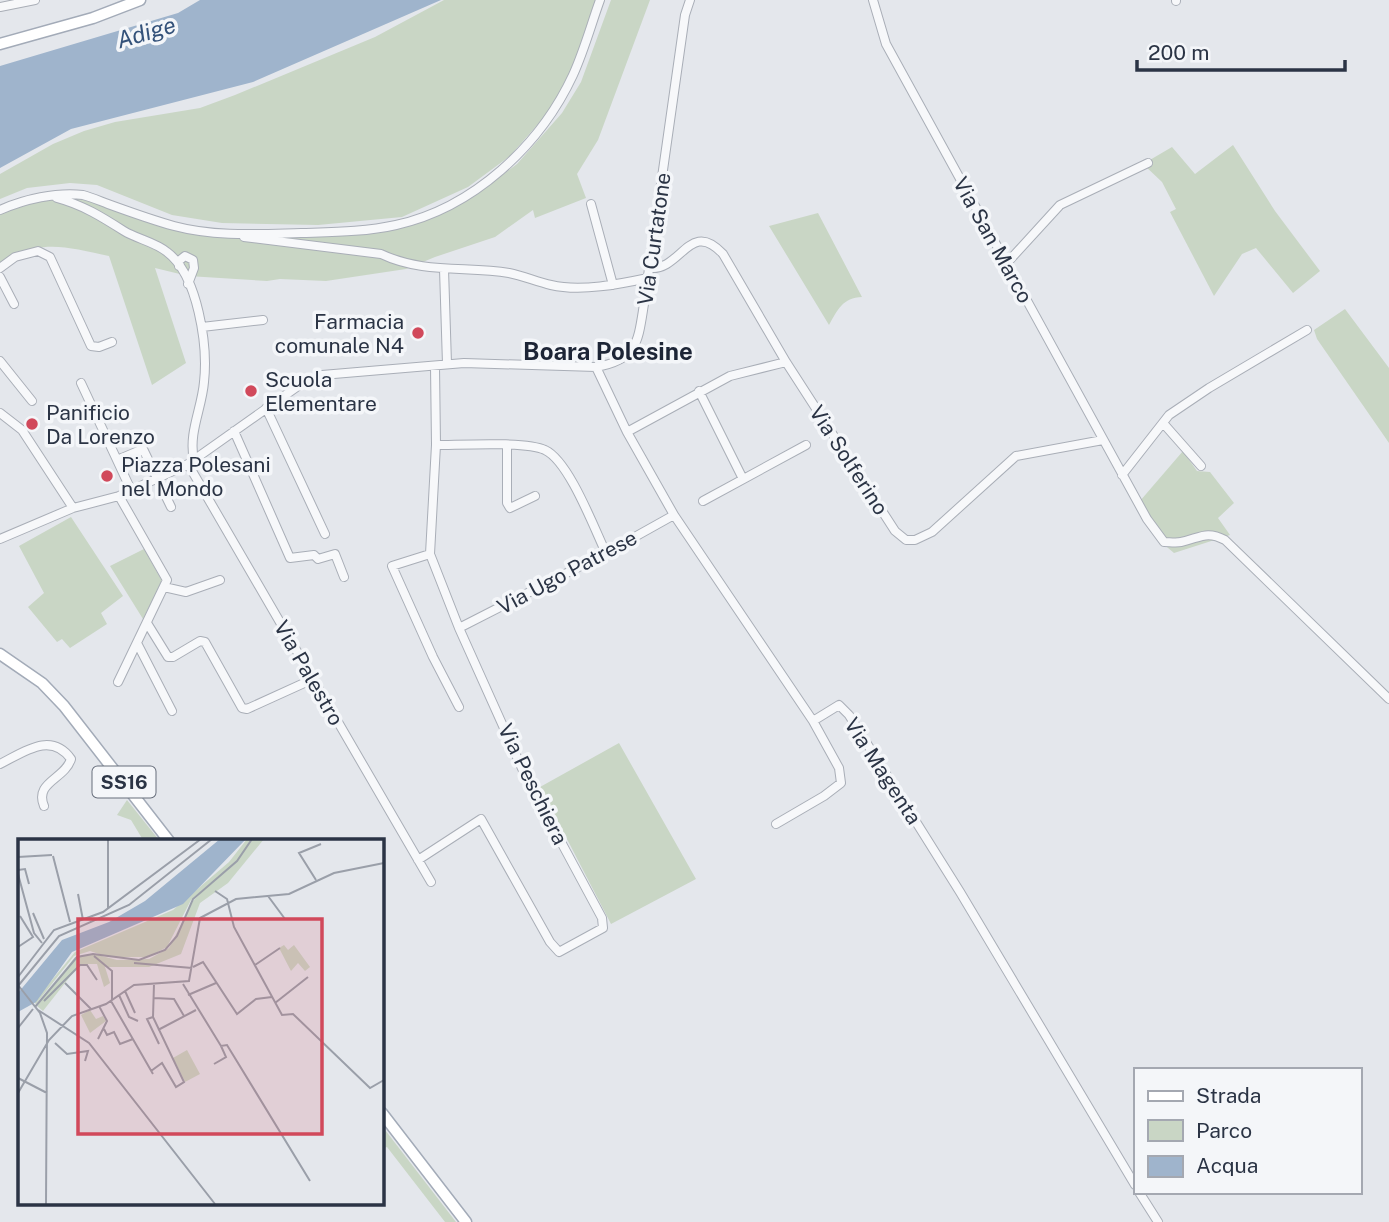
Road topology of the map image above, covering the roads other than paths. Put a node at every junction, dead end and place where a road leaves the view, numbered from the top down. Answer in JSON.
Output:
{"nodes":[{"id":1,"x":32,"y":0,"type":"edge"},
{"id":2,"x":140,"y":0,"type":"edge"},
{"id":3,"x":600,"y":0,"type":"edge"},
{"id":4,"x":691,"y":0,"type":"edge"},
{"id":5,"x":873,"y":0,"type":"edge"},
{"id":6,"x":0,"y":7,"type":"edge"},
{"id":7,"x":0,"y":44,"type":"edge"},
{"id":8,"x":1147,"y":163,"type":"dead end"},
{"id":9,"x":51,"y":196,"type":"junction"},
{"id":10,"x":591,"y":204,"type":"dead end"},
{"id":11,"x":0,"y":210,"type":"edge"},
{"id":12,"x":237,"y":235,"type":"junction"},
{"id":13,"x":1006,"y":264,"type":"junction"},
{"id":14,"x":179,"y":266,"type":"junction"},
{"id":15,"x":0,"y":268,"type":"edge"},
{"id":16,"x":444,"y":269,"type":"junction"},
{"id":17,"x":649,"y":273,"type":"junction"},
{"id":18,"x":0,"y":277,"type":"edge"},
{"id":19,"x":188,"y":284,"type":"junction"},
{"id":20,"x":613,"y":285,"type":"junction"},
{"id":21,"x":14,"y":304,"type":"dead end"},
{"id":22,"x":262,"y":320,"type":"dead end"},
{"id":23,"x":202,"y":327,"type":"junction"},
{"id":24,"x":1307,"y":330,"type":"dead end"},
{"id":25,"x":112,"y":342,"type":"dead end"},
{"id":26,"x":0,"y":361,"type":"edge"},
{"id":27,"x":786,"y":362,"type":"junction"},
{"id":28,"x":447,"y":364,"type":"junction"},
{"id":29,"x":435,"y":366,"type":"junction"},
{"id":30,"x":596,"y":367,"type":"junction"},
{"id":31,"x":81,"y":383,"type":"dead end"},
{"id":32,"x":699,"y":391,"type":"junction"},
{"id":33,"x":32,"y":401,"type":"dead end"},
{"id":34,"x":266,"y":408,"type":"junction"},
{"id":35,"x":0,"y":413,"type":"edge"},
{"id":36,"x":1163,"y":423,"type":"junction"},
{"id":37,"x":234,"y":431,"type":"junction"},
{"id":38,"x":627,"y":432,"type":"junction"},
{"id":39,"x":1103,"y":440,"type":"junction"},
{"id":40,"x":436,"y":445,"type":"junction"},
{"id":41,"x":806,"y":445,"type":"dead end"},
{"id":42,"x":507,"y":446,"type":"junction"},
{"id":43,"x":117,"y":460,"type":"junction"},
{"id":44,"x":191,"y":462,"type":"junction"},
{"id":45,"x":1201,"y":467,"type":"dead end"},
{"id":46,"x":1122,"y":475,"type":"junction"},
{"id":47,"x":743,"y":479,"type":"junction"},
{"id":48,"x":156,"y":480,"type":"junction"},
{"id":49,"x":131,"y":490,"type":"junction"},
{"id":50,"x":119,"y":496,"type":"junction"},
{"id":51,"x":535,"y":496,"type":"dead end"},
{"id":52,"x":703,"y":501,"type":"dead end"},
{"id":53,"x":171,"y":507,"type":"dead end"},
{"id":54,"x":72,"y":508,"type":"junction"},
{"id":55,"x":674,"y":515,"type":"junction"},
{"id":56,"x":325,"y":534,"type":"dead end"},
{"id":57,"x":0,"y":539,"type":"edge"},
{"id":58,"x":606,"y":553,"type":"junction"},
{"id":59,"x":430,"y":554,"type":"junction"},
{"id":60,"x":344,"y":578,"type":"dead end"},
{"id":61,"x":220,"y":580,"type":"dead end"},
{"id":62,"x":164,"y":587,"type":"junction"},
{"id":63,"x":146,"y":623,"type":"junction"},
{"id":64,"x":459,"y":628,"type":"junction"},
{"id":65,"x":136,"y":643,"type":"junction"},
{"id":66,"x":0,"y":654,"type":"edge"},
{"id":67,"x":313,"y":679,"type":"junction"},
{"id":68,"x":118,"y":682,"type":"dead end"},
{"id":69,"x":1389,"y":699,"type":"edge"},
{"id":70,"x":460,"y":707,"type":"dead end"},
{"id":71,"x":172,"y":711,"type":"dead end"},
{"id":72,"x":813,"y":721,"type":"junction"},
{"id":73,"x":0,"y":764,"type":"edge"},
{"id":74,"x":44,"y":806,"type":"dead end"},
{"id":75,"x":776,"y":824,"type":"dead end"},
{"id":76,"x":167,"y":839,"type":"edge"},
{"id":77,"x":418,"y":860,"type":"junction"},
{"id":78,"x":430,"y":882,"type":"dead end"},
{"id":79,"x":383,"y":1114,"type":"edge"},
{"id":80,"x":1134,"y":1183,"type":"edge"},
{"id":81,"x":1140,"y":1194,"type":"edge"},
{"id":82,"x":466,"y":1222,"type":"edge"},
{"id":83,"x":1158,"y":1222,"type":"edge"}],
"edges":[{"from":1,"to":6,"type":"street"},
{"from":2,"to":7,"type":"main road"},
{"from":3,"to":12,"type":"street"},
{"from":4,"to":17,"type":"street","name":"Via Curtatone"},
{"from":5,"to":13,"type":"street","name":"Via San Marco"},
{"from":8,"to":13,"type":"street"},
{"from":9,"to":11,"type":"street"},
{"from":9,"to":12,"type":"street"},
{"from":9,"to":14,"type":"street"},
{"from":10,"to":20,"type":"street"},
{"from":12,"to":16,"type":"street"},
{"from":13,"to":39,"type":"street","name":"Via San Marco"},
{"from":14,"to":19,"type":"street"},
{"from":14,"to":19,"type":"street"},
{"from":15,"to":25,"type":"street"},
{"from":16,"to":20,"type":"street"},
{"from":16,"to":28,"type":"street"},
{"from":17,"to":20,"type":"street"},
{"from":17,"to":27,"type":"street","name":"Via Solferino"},
{"from":17,"to":30,"type":"street","name":"Via Curtatone"},
{"from":18,"to":21,"type":"street"},
{"from":19,"to":23,"type":"street"},
{"from":22,"to":23,"type":"street"},
{"from":23,"to":44,"type":"street"},
{"from":24,"to":36,"type":"street"},
{"from":26,"to":33,"type":"street"},
{"from":27,"to":32,"type":"street"},
{"from":27,"to":39,"type":"street","name":"Via Solferino"},
{"from":28,"to":29,"type":"street","name":"Via Curtatone"},
{"from":28,"to":30,"type":"street","name":"Via Curtatone"},
{"from":29,"to":34,"type":"street","name":"Via Curtatone"},
{"from":29,"to":40,"type":"street","name":"Via Peschiera"},
{"from":30,"to":38,"type":"street","name":"Via Magenta"},
{"from":31,"to":43,"type":"street"},
{"from":32,"to":38,"type":"street"},
{"from":32,"to":47,"type":"street"},
{"from":34,"to":37,"type":"street","name":"Via Curtatone"},
{"from":34,"to":56,"type":"street"},
{"from":35,"to":54,"type":"street"},
{"from":36,"to":45,"type":"street"},
{"from":36,"to":46,"type":"street"},
{"from":37,"to":44,"type":"street","name":"Via Curtatone"},
{"from":37,"to":60,"type":"street"},
{"from":38,"to":55,"type":"street","name":"Via Magenta"},
{"from":39,"to":46,"type":"street","name":"Via San Marco"},
{"from":40,"to":42,"type":"street"},
{"from":40,"to":59,"type":"street","name":"Via Peschiera"},
{"from":41,"to":47,"type":"street"},
{"from":42,"to":51,"type":"street"},
{"from":42,"to":58,"type":"street"},
{"from":43,"to":48,"type":"street"},
{"from":43,"to":49,"type":"street"},
{"from":44,"to":48,"type":"street","name":"Via Curtatone"},
{"from":44,"to":67,"type":"street","name":"Via Palestro"},
{"from":46,"to":69,"type":"street","name":"Via San Marco"},
{"from":47,"to":52,"type":"street"},
{"from":48,"to":49,"type":"street","name":"Via Curtatone"},
{"from":48,"to":53,"type":"street"},
{"from":49,"to":50,"type":"street","name":"Via Curtatone"},
{"from":50,"to":54,"type":"street","name":"Via Curtatone"},
{"from":50,"to":62,"type":"street"},
{"from":54,"to":57,"type":"street","name":"Via Curtatone"},
{"from":55,"to":58,"type":"street","name":"Via Ugo Patrese"},
{"from":55,"to":72,"type":"street","name":"Via Magenta"},
{"from":58,"to":64,"type":"street","name":"Via Ugo Patrese"},
{"from":59,"to":64,"type":"street","name":"Via Peschiera"},
{"from":59,"to":70,"type":"street"},
{"from":61,"to":62,"type":"street"},
{"from":62,"to":63,"type":"street"},
{"from":63,"to":65,"type":"street"},
{"from":63,"to":67,"type":"street"},
{"from":64,"to":77,"type":"street","name":"Via Peschiera"},
{"from":65,"to":68,"type":"street"},
{"from":65,"to":71,"type":"street"},
{"from":66,"to":76,"type":"main road","number":"SS16"},
{"from":67,"to":77,"type":"street","name":"Via Palestro"},
{"from":72,"to":75,"type":"street"},
{"from":72,"to":80,"type":"street","name":"Via Magenta"},
{"from":73,"to":74,"type":"street"},
{"from":77,"to":78,"type":"street","name":"Via Palestro"},
{"from":79,"to":82,"type":"main road"},
{"from":81,"to":83,"type":"street"}]}
